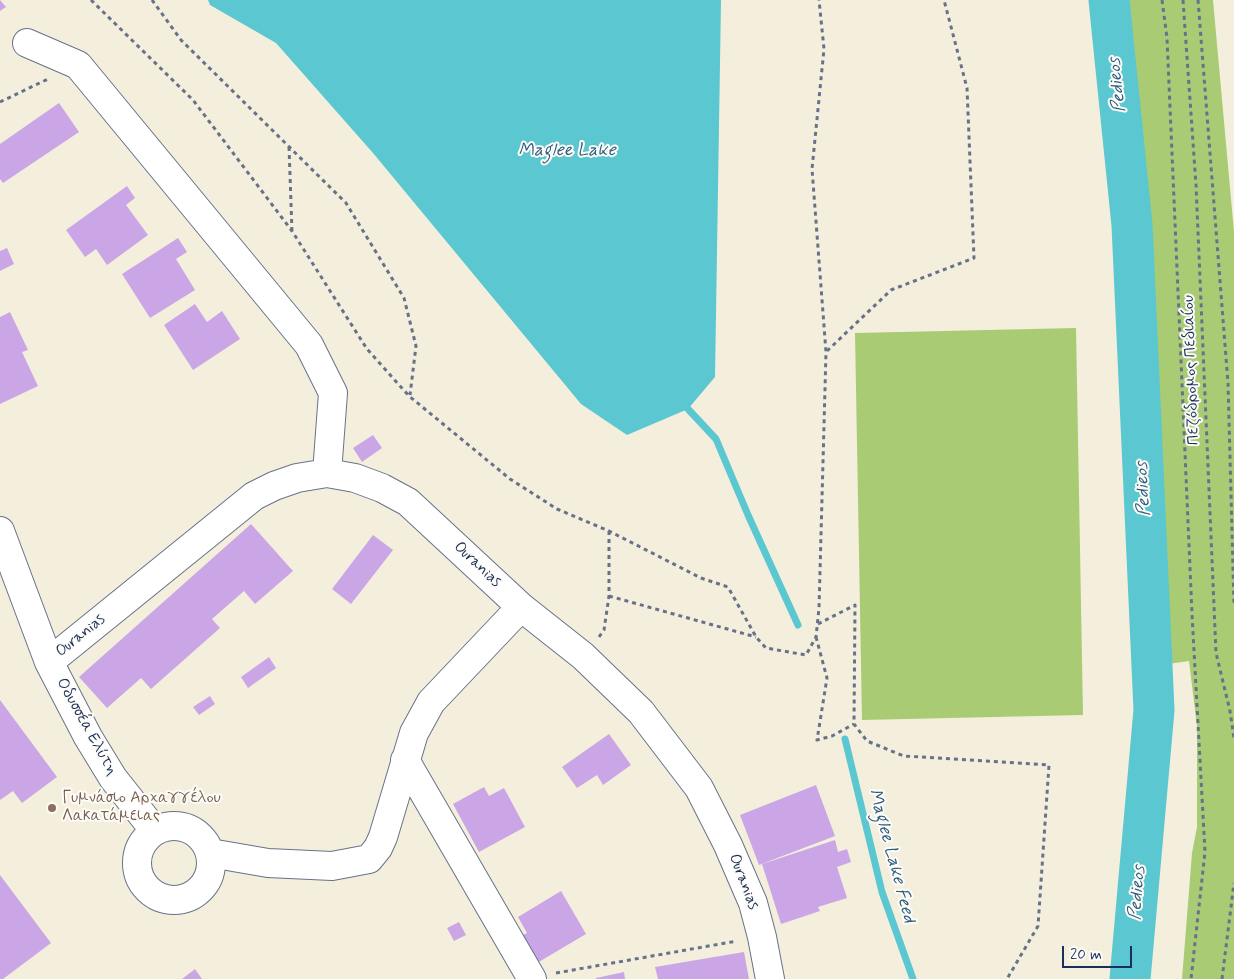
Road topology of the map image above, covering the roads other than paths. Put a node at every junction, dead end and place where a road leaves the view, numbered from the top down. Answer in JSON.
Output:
{"nodes":[{"id":1,"x":27,"y":43,"type":"dead end"},
{"id":2,"x":327,"y":473,"type":"junction"},
{"id":3,"x":0,"y":531,"type":"edge"},
{"id":4,"x":521,"y":607,"type":"junction"},
{"id":5,"x":49,"y":662,"type":"junction"},
{"id":6,"x":405,"y":760,"type":"junction"},
{"id":7,"x":155,"y":831,"type":"junction"},
{"id":8,"x":210,"y":853,"type":"junction"},
{"id":9,"x":531,"y":978,"type":"edge"},
{"id":10,"x":770,"y":979,"type":"edge"}],
"edges":[{"from":1,"to":2,"type":"street"},
{"from":2,"to":4,"type":"street","name":"Ouranias"},
{"from":2,"to":5,"type":"street","name":"Ouranias"},
{"from":3,"to":5,"type":"street","name":"Οδυσσέα Ελύτη"},
{"from":4,"to":6,"type":"street"},
{"from":4,"to":10,"type":"street","name":"Ouranias"},
{"from":5,"to":7,"type":"street","name":"Οδυσσέα Ελύτη"},
{"from":6,"to":8,"type":"street"},
{"from":6,"to":9,"type":"street"},
{"from":7,"to":8,"type":"street"},
{"from":7,"to":8,"type":"street"}]}
